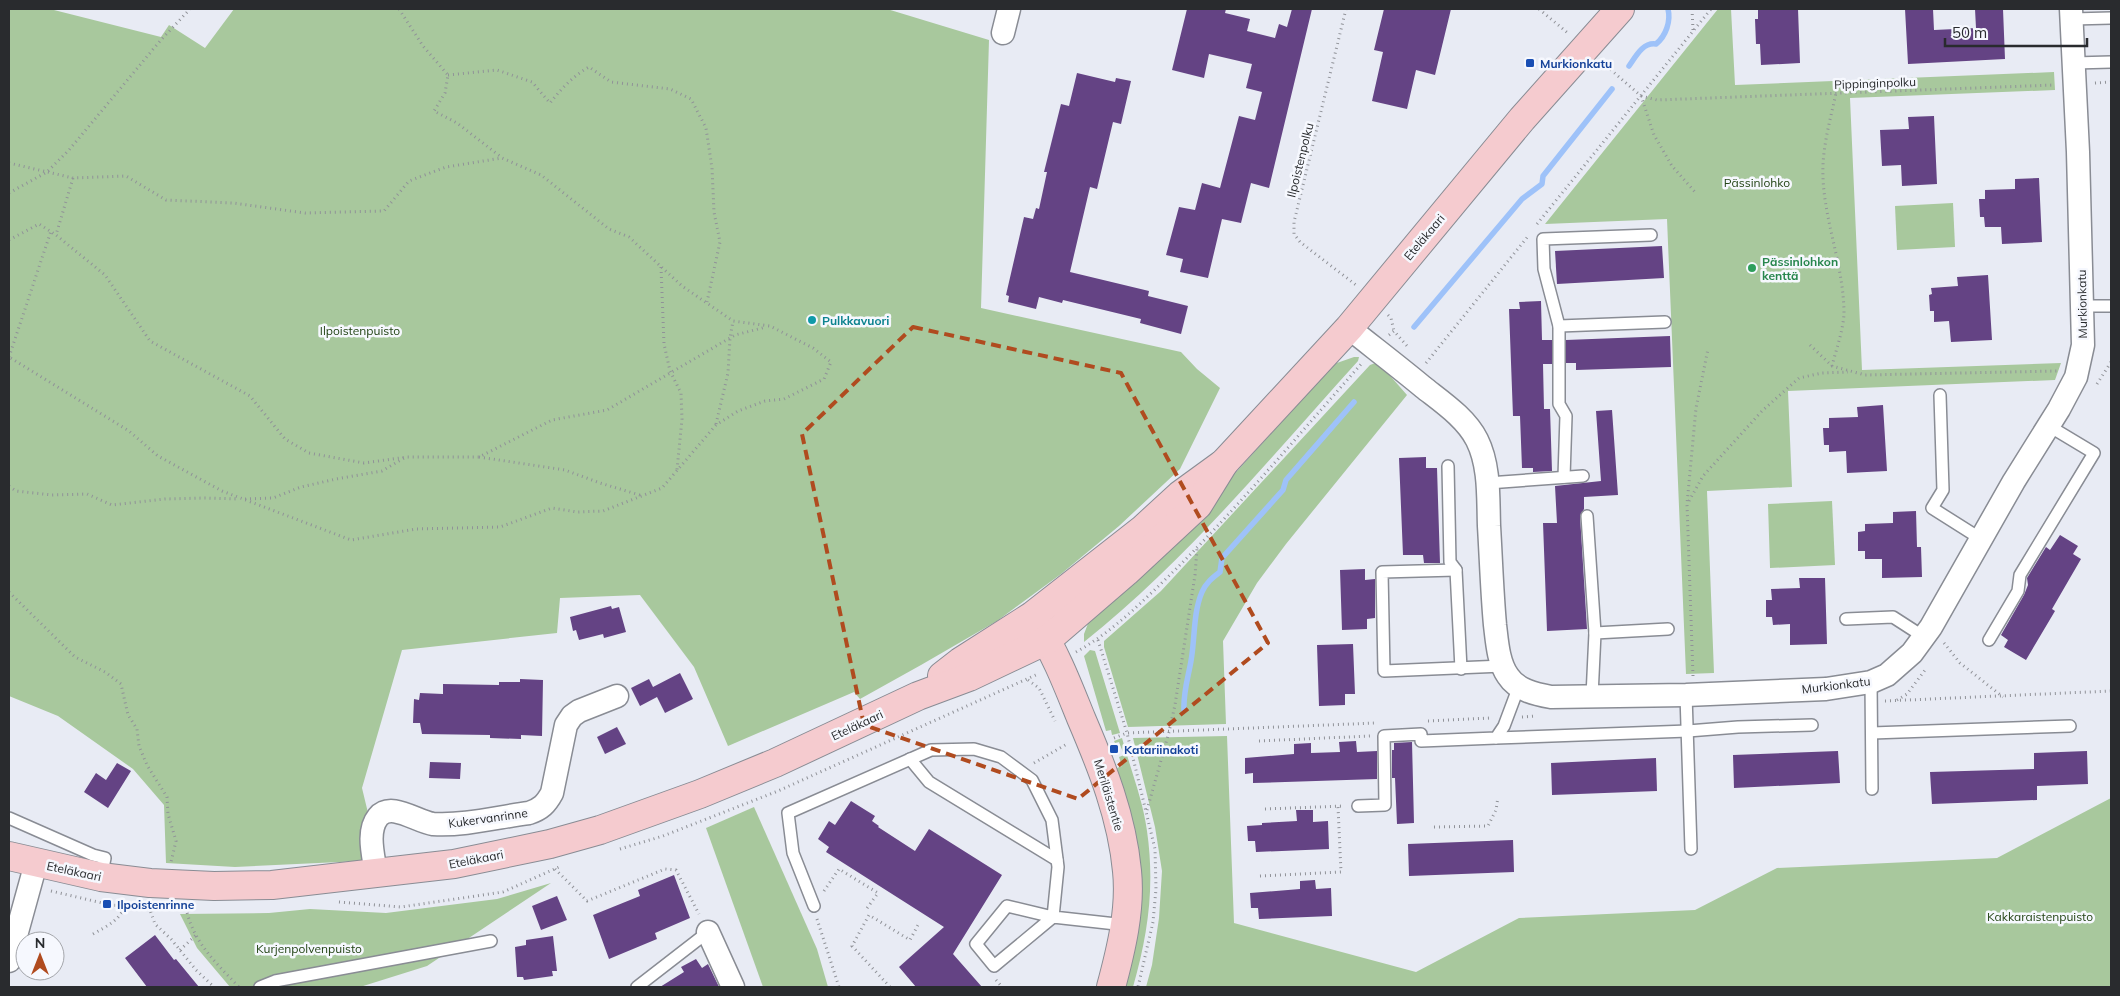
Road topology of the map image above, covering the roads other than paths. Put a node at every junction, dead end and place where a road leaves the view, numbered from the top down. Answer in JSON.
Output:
{"nodes":[{"id":1,"x":1009,"y":9,"type":"edge"},
{"id":2,"x":1620,"y":9,"type":"edge"},
{"id":3,"x":2072,"y":14,"type":"edge"},
{"id":4,"x":2111,"y":18,"type":"edge"},
{"id":5,"x":1003,"y":33,"type":"dead end"},
{"id":6,"x":2111,"y":62,"type":"edge"},
{"id":7,"x":2075,"y":74,"type":"junction"},
{"id":8,"x":1651,"y":235,"type":"dead end"},
{"id":9,"x":2082,"y":306,"type":"junction"},
{"id":10,"x":2111,"y":306,"type":"edge"},
{"id":11,"x":1665,"y":322,"type":"dead end"},
{"id":12,"x":1559,"y":326,"type":"junction"},
{"id":13,"x":1349,"y":328,"type":"junction"},
{"id":14,"x":1940,"y":395,"type":"dead end"},
{"id":15,"x":2049,"y":426,"type":"junction"},
{"id":16,"x":1224,"y":463,"type":"junction"},
{"id":17,"x":1448,"y":466,"type":"dead end"},
{"id":18,"x":1583,"y":476,"type":"dead end"},
{"id":19,"x":1564,"y":477,"type":"junction"},
{"id":20,"x":1488,"y":483,"type":"junction"},
{"id":21,"x":1587,"y":516,"type":"dead end"},
{"id":22,"x":1981,"y":539,"type":"junction"},
{"id":23,"x":1456,"y":570,"type":"junction"},
{"id":24,"x":1032,"y":616,"type":"junction"},
{"id":25,"x":1846,"y":619,"type":"dead end"},
{"id":26,"x":1668,"y":629,"type":"dead end"},
{"id":27,"x":1927,"y":632,"type":"junction"},
{"id":28,"x":1595,"y":633,"type":"junction"},
{"id":29,"x":1047,"y":640,"type":"junction"},
{"id":30,"x":1988,"y":640,"type":"dead end"},
{"id":31,"x":1503,"y":666,"type":"junction"},
{"id":32,"x":1461,"y":669,"type":"junction"},
{"id":33,"x":1871,"y":682,"type":"junction"},
{"id":34,"x":1519,"y":686,"type":"junction"},
{"id":35,"x":1690,"y":686,"type":"junction"},
{"id":36,"x":617,"y":696,"type":"dead end"},
{"id":37,"x":918,"y":696,"type":"junction"},
{"id":38,"x":1592,"y":696,"type":"junction"},
{"id":39,"x":1812,"y":725,"type":"dead end"},
{"id":40,"x":2070,"y":726,"type":"dead end"},
{"id":41,"x":1688,"y":731,"type":"junction"},
{"id":42,"x":1872,"y":733,"type":"junction"},
{"id":43,"x":1496,"y":738,"type":"junction"},
{"id":44,"x":910,"y":759,"type":"junction"},
{"id":45,"x":1872,"y":789,"type":"dead end"},
{"id":46,"x":1358,"y":806,"type":"road end"},
{"id":47,"x":9,"y":818,"type":"edge"},
{"id":48,"x":1691,"y":849,"type":"dead end"},
{"id":49,"x":9,"y":856,"type":"edge"},
{"id":50,"x":1057,"y":860,"type":"junction"},
{"id":51,"x":36,"y":863,"type":"junction"},
{"id":52,"x":376,"y":874,"type":"junction"},
{"id":53,"x":101,"y":877,"type":"junction"},
{"id":54,"x":814,"y":906,"type":"road end"},
{"id":55,"x":1053,"y":917,"type":"junction"},
{"id":56,"x":1125,"y":925,"type":"junction"},
{"id":57,"x":708,"y":932,"type":"joint"},
{"id":58,"x":490,"y":940,"type":"dead end"},
{"id":59,"x":9,"y":961,"type":"edge"},
{"id":60,"x":260,"y":987,"type":"edge"},
{"id":61,"x":637,"y":987,"type":"edge"},
{"id":62,"x":733,"y":987,"type":"edge"},
{"id":63,"x":1111,"y":987,"type":"edge"}],
"edges":[{"from":1,"to":5,"type":"street"},
{"from":2,"to":13,"type":"main road","name":"Eteläkaari"},
{"from":3,"to":4,"type":"lane"},
{"from":3,"to":7,"type":"street","name":"Murkionkatu"},
{"from":6,"to":7,"type":"lane"},
{"from":7,"to":9,"type":"street","name":"Murkionkatu"},
{"from":8,"to":12,"type":"lane"},
{"from":9,"to":10,"type":"lane"},
{"from":9,"to":15,"type":"street","name":"Murkionkatu"},
{"from":11,"to":12,"type":"lane"},
{"from":12,"to":19,"type":"lane"},
{"from":13,"to":16,"type":"main road","name":"Eteläkaari"},
{"from":13,"to":20,"type":"street"},
{"from":14,"to":22,"type":"lane"},
{"from":15,"to":22,"type":"street","name":"Murkionkatu"},
{"from":15,"to":30,"type":"lane"},
{"from":16,"to":24,"type":"main road","name":"Eteläkaari"},
{"from":16,"to":29,"type":"main road","name":"Eteläkaari"},
{"from":17,"to":23,"type":"lane"},
{"from":18,"to":19,"type":"lane"},
{"from":19,"to":20,"type":"lane"},
{"from":20,"to":31,"type":"street"},
{"from":21,"to":28,"type":"lane"},
{"from":22,"to":27,"type":"street","name":"Murkionkatu"},
{"from":23,"to":32,"type":"lane"},
{"from":23,"to":32,"type":"lane"},
{"from":24,"to":29,"type":"main road","name":"Meriläistentie"},
{"from":24,"to":37,"type":"main road","name":"Eteläkaari"},
{"from":25,"to":27,"type":"lane"},
{"from":26,"to":28,"type":"lane"},
{"from":27,"to":33,"type":"street","name":"Murkionkatu"},
{"from":28,"to":38,"type":"lane"},
{"from":29,"to":37,"type":"main road","name":"Eteläkaari"},
{"from":29,"to":56,"type":"main road","name":"Meriläistentie"},
{"from":31,"to":32,"type":"lane"},
{"from":31,"to":34,"type":"street"},
{"from":33,"to":35,"type":"street","name":"Murkionkatu"},
{"from":33,"to":42,"type":"lane"},
{"from":34,"to":38,"type":"street","name":"Murkionkatu"},
{"from":34,"to":43,"type":"lane"},
{"from":35,"to":38,"type":"street","name":"Murkionkatu"},
{"from":35,"to":41,"type":"lane"},
{"from":36,"to":52,"type":"street","name":"Kukervanrinne"},
{"from":37,"to":52,"type":"main road","name":"Eteläkaari"},
{"from":39,"to":41,"type":"lane"},
{"from":40,"to":42,"type":"lane"},
{"from":41,"to":43,"type":"lane"},
{"from":41,"to":48,"type":"lane"},
{"from":42,"to":45,"type":"lane"},
{"from":43,"to":46,"type":"lane"},
{"from":44,"to":50,"type":"lane"},
{"from":44,"to":50,"type":"lane"},
{"from":44,"to":54,"type":"lane"},
{"from":47,"to":53,"type":"lane"},
{"from":49,"to":51,"type":"main road","name":"Eteläkaari"},
{"from":50,"to":55,"type":"lane"},
{"from":51,"to":53,"type":"main road","name":"Eteläkaari"},
{"from":51,"to":59,"type":"street"},
{"from":52,"to":53,"type":"main road","name":"Eteläkaari"},
{"from":55,"to":55,"type":"lane"},
{"from":55,"to":56,"type":"lane"},
{"from":56,"to":63,"type":"main road","name":"Meriläistentie"},
{"from":57,"to":61,"type":"lane"},
{"from":57,"to":62,"type":"street"},
{"from":58,"to":60,"type":"lane"}]}
